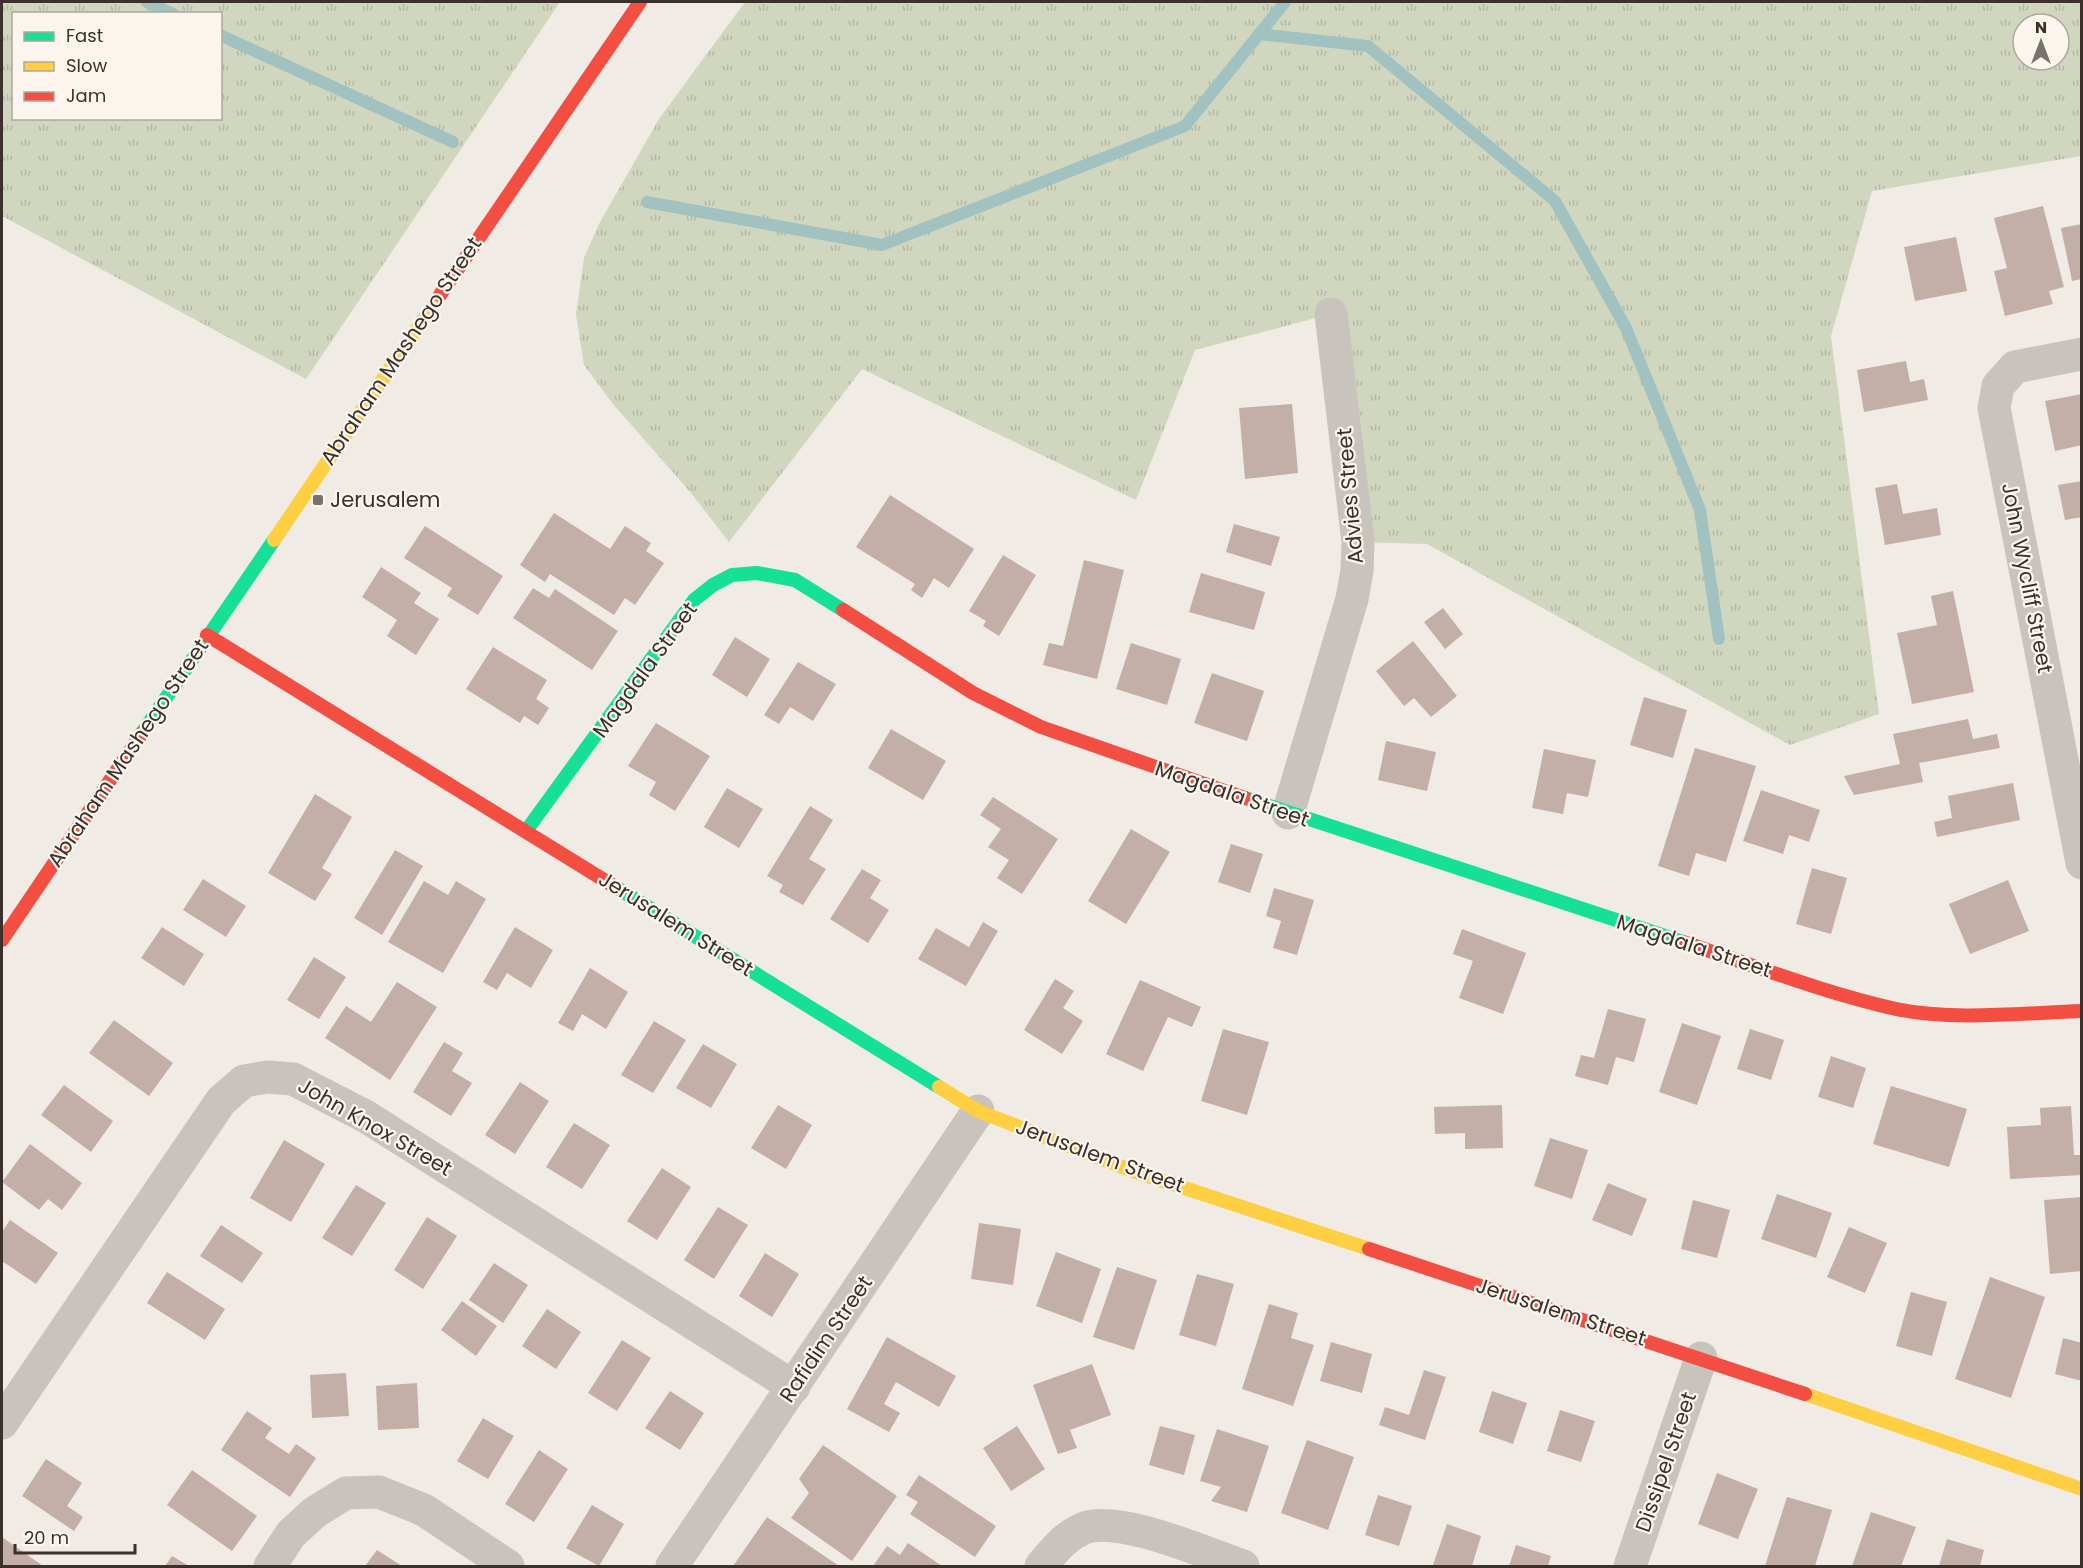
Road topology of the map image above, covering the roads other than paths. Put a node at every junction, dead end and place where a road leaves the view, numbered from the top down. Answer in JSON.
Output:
{"nodes":[{"id":1,"x":639,"y":2,"type":"edge"},
{"id":2,"x":1331,"y":314,"type":"dead end"},
{"id":3,"x":2082,"y":354,"type":"edge"},
{"id":4,"x":207,"y":635,"type":"junction"},
{"id":5,"x":1288,"y":813,"type":"junction"},
{"id":6,"x":526,"y":831,"type":"junction"},
{"id":7,"x":2082,"y":863,"type":"edge"},
{"id":8,"x":2,"y":940,"type":"edge"},
{"id":9,"x":2082,"y":1011,"type":"edge"},
{"id":10,"x":978,"y":1111,"type":"junction"},
{"id":11,"x":1701,"y":1358,"type":"junction"},
{"id":12,"x":794,"y":1387,"type":"junction"},
{"id":13,"x":2,"y":1423,"type":"edge"},
{"id":14,"x":2082,"y":1489,"type":"edge"},
{"id":15,"x":270,"y":1566,"type":"edge"},
{"id":16,"x":507,"y":1566,"type":"edge"},
{"id":17,"x":672,"y":1566,"type":"edge"},
{"id":18,"x":1041,"y":1566,"type":"edge"},
{"id":19,"x":1243,"y":1566,"type":"edge"},
{"id":20,"x":1630,"y":1566,"type":"edge"}],
"edges":[{"from":1,"to":4,"type":"street","name":"Abraham Mashego Street"},
{"from":2,"to":5,"type":"street","name":"Advies Street"},
{"from":3,"to":7,"type":"street","name":"John Wycliff Street"},
{"from":4,"to":6,"type":"street","name":"Jerusalem Street"},
{"from":4,"to":8,"type":"street","name":"Abraham Mashego Street"},
{"from":5,"to":6,"type":"street","name":"Magdala Street"},
{"from":5,"to":9,"type":"street","name":"Magdala Street"},
{"from":6,"to":10,"type":"street","name":"Jerusalem Street"},
{"from":10,"to":11,"type":"street","name":"Jerusalem Street"},
{"from":10,"to":12,"type":"street","name":"Rafidim Street"},
{"from":11,"to":14,"type":"street","name":"Jerusalem Street"},
{"from":11,"to":20,"type":"street","name":"Dissipel Street"},
{"from":12,"to":13,"type":"street","name":"John Knox Street"},
{"from":12,"to":17,"type":"street","name":"Rafidim Street"},
{"from":15,"to":16,"type":"street"},
{"from":18,"to":19,"type":"street"}]}
